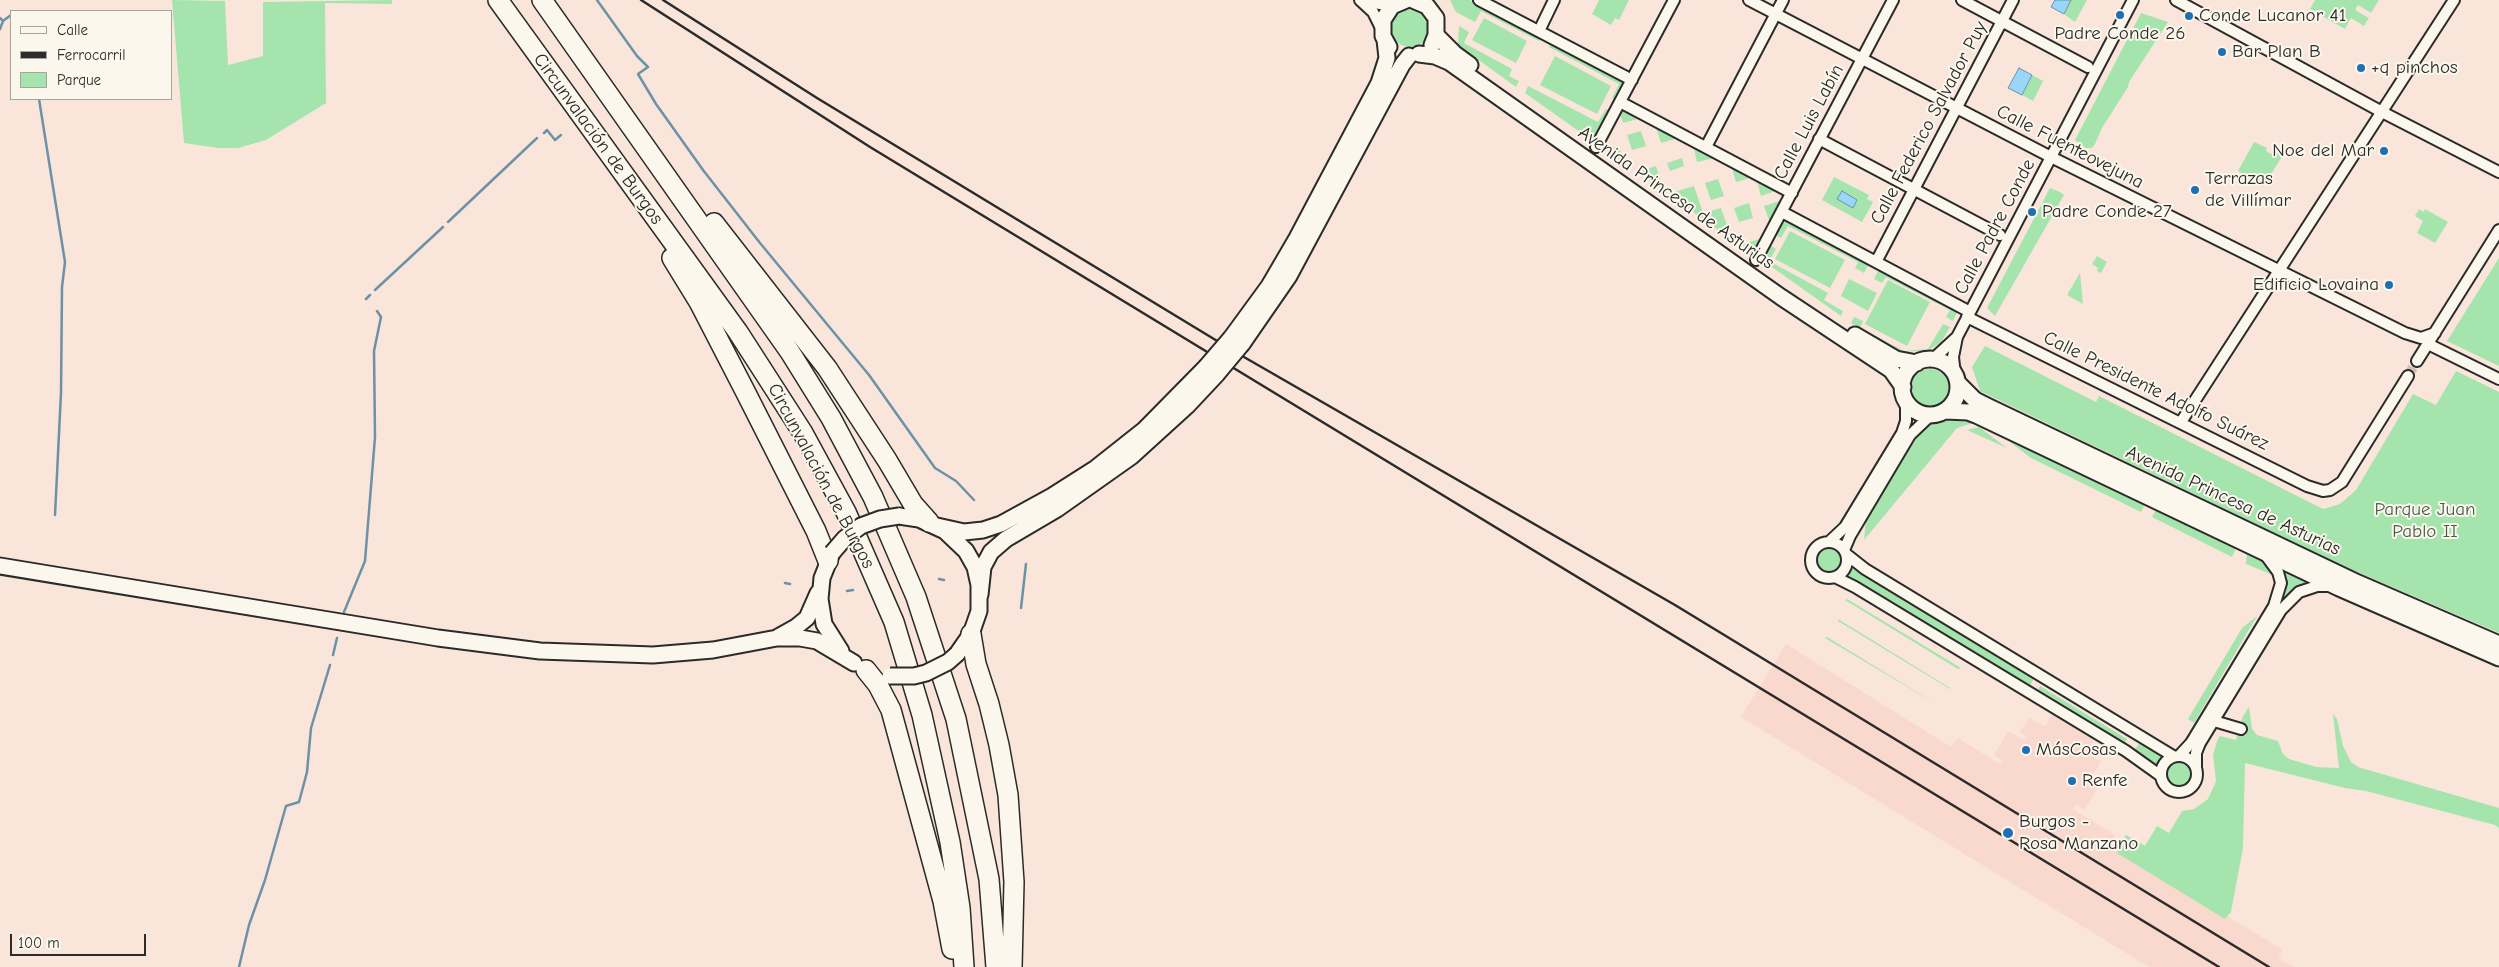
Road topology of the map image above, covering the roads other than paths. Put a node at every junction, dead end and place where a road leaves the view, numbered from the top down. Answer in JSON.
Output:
{"nodes":[{"id":1,"x":498,"y":0,"type":"edge"},
{"id":2,"x":542,"y":0,"type":"edge"},
{"id":3,"x":1360,"y":0,"type":"edge"},
{"id":4,"x":1406,"y":0,"type":"edge"},
{"id":5,"x":1413,"y":0,"type":"edge"},
{"id":6,"x":1479,"y":0,"type":"edge"},
{"id":7,"x":1554,"y":0,"type":"edge"},
{"id":8,"x":1674,"y":0,"type":"edge"},
{"id":9,"x":1749,"y":0,"type":"edge"},
{"id":10,"x":1783,"y":0,"type":"edge"},
{"id":11,"x":1893,"y":0,"type":"edge"},
{"id":12,"x":1962,"y":0,"type":"edge"},
{"id":13,"x":2013,"y":0,"type":"edge"},
{"id":14,"x":2133,"y":0,"type":"edge"},
{"id":15,"x":2176,"y":0,"type":"edge"},
{"id":16,"x":2454,"y":0,"type":"edge"},
{"id":17,"x":1433,"y":5,"type":"edge"},
{"id":18,"x":1392,"y":6,"type":"junction"},
{"id":19,"x":1776,"y":14,"type":"junction"},
{"id":20,"x":2002,"y":21,"type":"junction"},
{"id":21,"x":559,"y":24,"type":"junction"},
{"id":22,"x":1538,"y":31,"type":"junction"},
{"id":23,"x":1383,"y":34,"type":"junction"},
{"id":24,"x":1436,"y":35,"type":"junction"},
{"id":25,"x":1414,"y":55,"type":"junction"},
{"id":26,"x":1862,"y":59,"type":"junction"},
{"id":27,"x":2088,"y":67,"type":"dead end"},
{"id":28,"x":1632,"y":80,"type":"junction"},
{"id":29,"x":559,"y":86,"type":"junction"},
{"id":30,"x":1620,"y":102,"type":"junction"},
{"id":31,"x":1956,"y":108,"type":"junction"},
{"id":32,"x":2382,"y":112,"type":"junction"},
{"id":33,"x":1819,"y":140,"type":"junction"},
{"id":34,"x":1596,"y":147,"type":"dead end"},
{"id":35,"x":1706,"y":148,"type":"junction"},
{"id":36,"x":2051,"y":158,"type":"junction"},
{"id":37,"x":2499,"y":172,"type":"edge"},
{"id":38,"x":1914,"y":190,"type":"junction"},
{"id":39,"x":1792,"y":193,"type":"junction"},
{"id":40,"x":1782,"y":212,"type":"junction"},
{"id":41,"x":2499,"y":230,"type":"edge"},
{"id":42,"x":2000,"y":235,"type":"dead end"},
{"id":43,"x":1756,"y":260,"type":"dead end"},
{"id":44,"x":1876,"y":262,"type":"junction"},
{"id":45,"x":2279,"y":271,"type":"junction"},
{"id":46,"x":1969,"y":315,"type":"junction"},
{"id":47,"x":2405,"y":333,"type":"junction"},
{"id":48,"x":2434,"y":334,"type":"junction"},
{"id":49,"x":1957,"y":337,"type":"junction"},
{"id":50,"x":1237,"y":341,"type":"junction"},
{"id":51,"x":2428,"y":344,"type":"junction"},
{"id":52,"x":1924,"y":361,"type":"junction"},
{"id":53,"x":1212,"y":370,"type":"junction"},
{"id":54,"x":2408,"y":376,"type":"tunnel mouth"},
{"id":55,"x":1957,"y":379,"type":"junction"},
{"id":56,"x":2499,"y":379,"type":"edge"},
{"id":57,"x":1905,"y":401,"type":"junction"},
{"id":58,"x":1946,"y":411,"type":"junction"},
{"id":59,"x":1931,"y":415,"type":"junction"},
{"id":60,"x":2181,"y":422,"type":"junction"},
{"id":61,"x":933,"y":524,"type":"junction"},
{"id":62,"x":1829,"y":542,"type":"junction"},
{"id":63,"x":2256,"y":549,"type":"junction"},
{"id":64,"x":1845,"y":552,"type":"junction"},
{"id":65,"x":830,"y":557,"type":"junction"},
{"id":66,"x":0,"y":566,"type":"edge"},
{"id":67,"x":1836,"y":577,"type":"junction"},
{"id":68,"x":820,"y":586,"type":"junction"},
{"id":69,"x":2339,"y":588,"type":"junction"},
{"id":70,"x":980,"y":595,"type":"junction"},
{"id":71,"x":971,"y":634,"type":"junction"},
{"id":72,"x":777,"y":638,"type":"junction"},
{"id":73,"x":2499,"y":644,"type":"edge"},
{"id":74,"x":2499,"y":658,"type":"edge"},
{"id":75,"x":860,"y":666,"type":"junction"},
{"id":76,"x":2214,"y":720,"type":"junction"},
{"id":77,"x":2241,"y":729,"type":"dead end"},
{"id":78,"x":2176,"y":756,"type":"junction"},
{"id":79,"x":2196,"y":767,"type":"junction"},
{"id":80,"x":2161,"y":776,"type":"junction"},
{"id":81,"x":955,"y":967,"type":"edge"},
{"id":82,"x":964,"y":967,"type":"edge"},
{"id":83,"x":996,"y":967,"type":"edge"},
{"id":84,"x":1012,"y":967,"type":"edge"}],
"edges":[{"from":1,"to":29,"type":"highway","name":"Circunvalación de Burgos"},
{"from":2,"to":21,"type":"highway","name":"Circunvalación de Burgos"},
{"from":3,"to":18,"type":"street"},
{"from":3,"to":23,"type":"street"},
{"from":4,"to":18,"type":"main road"},
{"from":5,"to":17,"type":"main road"},
{"from":6,"to":22,"type":"street"},
{"from":7,"to":22,"type":"street"},
{"from":8,"to":28,"type":"street"},
{"from":9,"to":19,"type":"street","name":"Calle Fuenteovejuna"},
{"from":10,"to":19,"type":"street"},
{"from":11,"to":26,"type":"street","name":"Calle Luis Labín"},
{"from":12,"to":20,"type":"street"},
{"from":13,"to":20,"type":"street","name":"Calle Federico Salvador Puy"},
{"from":14,"to":36,"type":"street","name":"Calle Padre Conde"},
{"from":15,"to":32,"type":"street"},
{"from":16,"to":32,"type":"street"},
{"from":17,"to":24,"type":"main road"},
{"from":18,"to":23,"type":"main road"},
{"from":19,"to":26,"type":"street","name":"Calle Fuenteovejuna"},
{"from":19,"to":35,"type":"street"},
{"from":20,"to":27,"type":"street"},
{"from":20,"to":31,"type":"street","name":"Calle Federico Salvador Puy"},
{"from":21,"to":61,"type":"highway"},
{"from":21,"to":83,"type":"highway","name":"Circunvalación de Burgos"},
{"from":22,"to":28,"type":"street"},
{"from":23,"to":25,"type":"main road","name":"Avenida Princesa de Asturias"},
{"from":23,"to":50,"type":"main road"},
{"from":24,"to":25,"type":"main road"},
{"from":24,"to":52,"type":"main road","name":"Avenida Princesa de Asturias"},
{"from":25,"to":50,"type":"main road"},
{"from":25,"to":57,"type":"main road","name":"Avenida Princesa de Asturias"},
{"from":26,"to":31,"type":"street","name":"Calle Fuenteovejuna"},
{"from":26,"to":33,"type":"street","name":"Calle Luis Labín"},
{"from":28,"to":30,"type":"street"},
{"from":29,"to":65,"type":"highway"},
{"from":29,"to":82,"type":"highway","name":"Circunvalación de Burgos"},
{"from":30,"to":34,"type":"street"},
{"from":30,"to":35,"type":"street"},
{"from":31,"to":36,"type":"street","name":"Calle Fuenteovejuna"},
{"from":31,"to":38,"type":"street","name":"Calle Federico Salvador Puy"},
{"from":32,"to":37,"type":"street"},
{"from":32,"to":45,"type":"street"},
{"from":33,"to":38,"type":"street"},
{"from":33,"to":39,"type":"street","name":"Calle Luis Labín"},
{"from":35,"to":39,"type":"street"},
{"from":36,"to":45,"type":"street","name":"Calle Fuenteovejuna"},
{"from":36,"to":46,"type":"street","name":"Calle Padre Conde"},
{"from":38,"to":42,"type":"street"},
{"from":38,"to":44,"type":"street","name":"Calle Federico Salvador Puy"},
{"from":39,"to":40,"type":"street","name":"Calle Luis Labín"},
{"from":40,"to":43,"type":"street","name":"Calle Luis Labín"},
{"from":40,"to":44,"type":"street","name":"Calle Presidente Adolfo Suárez"},
{"from":41,"to":48,"type":"street"},
{"from":44,"to":46,"type":"street","name":"Calle Presidente Adolfo Suárez"},
{"from":45,"to":47,"type":"street","name":"Calle Fuenteovejuna"},
{"from":45,"to":60,"type":"street"},
{"from":46,"to":49,"type":"street","name":"Calle Padre Conde"},
{"from":46,"to":60,"type":"street","name":"Calle Presidente Adolfo Suárez"},
{"from":47,"to":48,"type":"street","name":"Calle Fuenteovejuna"},
{"from":47,"to":51,"type":"street","name":"Calle Fuenteovejuna"},
{"from":48,"to":51,"type":"street"},
{"from":49,"to":52,"type":"street","name":"Calle Padre Conde"},
{"from":49,"to":55,"type":"street","name":"Calle Padre Conde"},
{"from":50,"to":53,"type":"main road","bridge":true},
{"from":51,"to":56,"type":"street"},
{"from":52,"to":55,"type":"main road"},
{"from":52,"to":57,"type":"main road"},
{"from":53,"to":61,"type":"main road"},
{"from":53,"to":70,"type":"main road"},
{"from":54,"to":60,"type":"street","name":"Calle Presidente Adolfo Suárez"},
{"from":55,"to":58,"type":"main road"},
{"from":55,"to":73,"type":"main road","name":"Avenida Princesa de Asturias"},
{"from":57,"to":59,"type":"main road"},
{"from":57,"to":62,"type":"street"},
{"from":58,"to":59,"type":"main road"},
{"from":58,"to":63,"type":"main road","name":"Avenida Princesa de Asturias"},
{"from":59,"to":64,"type":"street"},
{"from":61,"to":65,"type":"main road","bridge":true},
{"from":61,"to":70,"type":"main road"},
{"from":62,"to":64,"type":"street"},
{"from":62,"to":67,"type":"street"},
{"from":63,"to":69,"type":"main road","name":"Avenida Princesa de Asturias"},
{"from":63,"to":78,"type":"street","name":"Avenida Princesa de Asturias"},
{"from":64,"to":67,"type":"street"},
{"from":64,"to":78,"type":"street"},
{"from":65,"to":68,"type":"main road"},
{"from":66,"to":72,"type":"main road"},
{"from":67,"to":80,"type":"street"},
{"from":68,"to":72,"type":"main road"},
{"from":68,"to":75,"type":"main road"},
{"from":69,"to":74,"type":"main road","name":"Avenida Princesa de Asturias"},
{"from":69,"to":76,"type":"street"},
{"from":70,"to":71,"type":"main road"},
{"from":71,"to":75,"type":"main road","bridge":true},
{"from":71,"to":84,"type":"highway"},
{"from":72,"to":75,"type":"main road"},
{"from":75,"to":81,"type":"highway"},
{"from":76,"to":77,"type":"street"},
{"from":76,"to":79,"type":"street"},
{"from":78,"to":79,"type":"street"},
{"from":78,"to":80,"type":"street"},
{"from":79,"to":80,"type":"street"}]}
